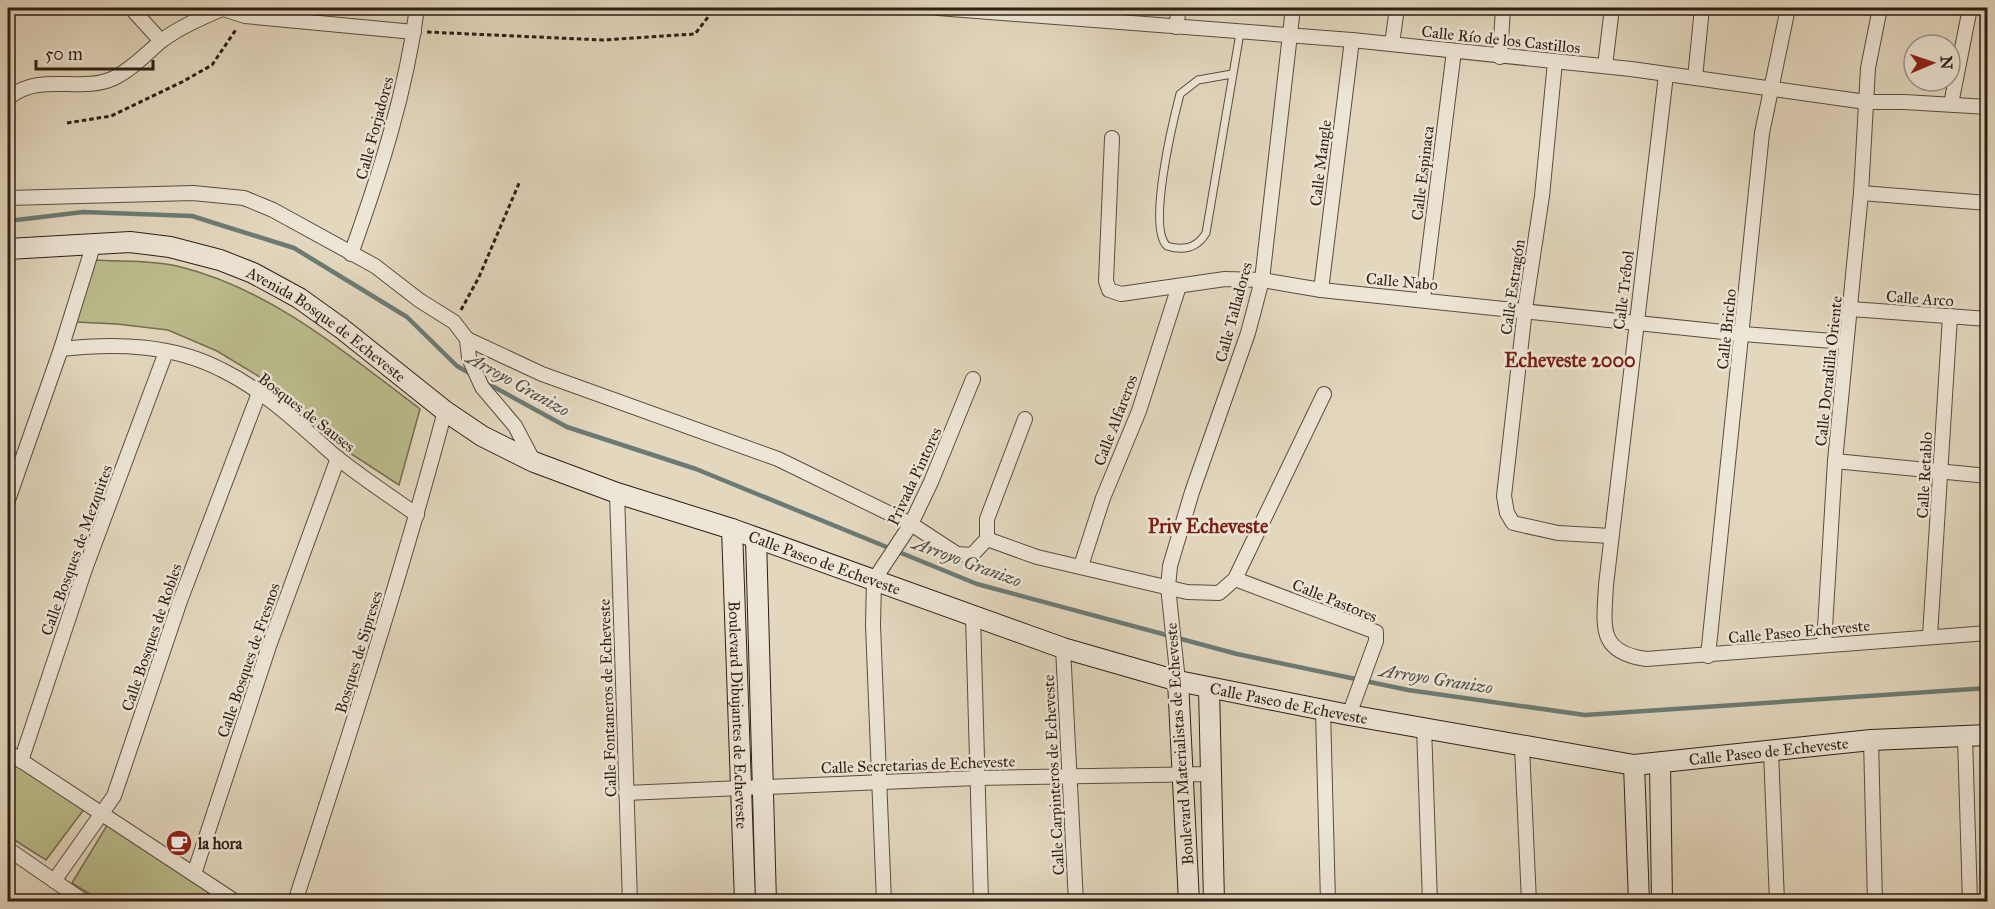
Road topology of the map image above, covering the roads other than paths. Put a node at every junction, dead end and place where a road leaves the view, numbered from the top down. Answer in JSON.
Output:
{"nodes":[{"id":1,"x":131,"y":8,"type":"edge"},
{"id":2,"x":221,"y":8,"type":"edge"},
{"id":3,"x":417,"y":8,"type":"edge"},
{"id":4,"x":938,"y":8,"type":"edge"},
{"id":5,"x":1179,"y":8,"type":"edge"},
{"id":6,"x":1293,"y":8,"type":"edge"},
{"id":7,"x":1397,"y":8,"type":"edge"},
{"id":8,"x":1503,"y":8,"type":"edge"},
{"id":9,"x":1612,"y":8,"type":"edge"},
{"id":10,"x":1702,"y":8,"type":"edge"},
{"id":11,"x":1788,"y":8,"type":"edge"},
{"id":12,"x":1880,"y":8,"type":"edge"},
{"id":13,"x":1970,"y":8,"type":"edge"},
{"id":14,"x":1044,"y":12,"type":"edge"},
{"id":15,"x":1176,"y":27,"type":"junction"},
{"id":16,"x":414,"y":32,"type":"junction"},
{"id":17,"x":1240,"y":33,"type":"junction"},
{"id":18,"x":1290,"y":35,"type":"junction"},
{"id":19,"x":1352,"y":40,"type":"junction"},
{"id":20,"x":161,"y":41,"type":"junction"},
{"id":21,"x":1392,"y":45,"type":"junction"},
{"id":22,"x":1454,"y":51,"type":"junction"},
{"id":23,"x":1500,"y":57,"type":"junction"},
{"id":24,"x":1555,"y":62,"type":"junction"},
{"id":25,"x":1605,"y":66,"type":"junction"},
{"id":26,"x":1232,"y":74,"type":"junction"},
{"id":27,"x":1666,"y":75,"type":"junction"},
{"id":28,"x":1695,"y":78,"type":"junction"},
{"id":29,"x":1771,"y":91,"type":"junction"},
{"id":30,"x":8,"y":98,"type":"edge"},
{"id":31,"x":1866,"y":102,"type":"junction"},
{"id":32,"x":1951,"y":104,"type":"junction"},
{"id":33,"x":1988,"y":107,"type":"edge"},
{"id":34,"x":1112,"y":138,"type":"dead end"},
{"id":35,"x":1861,"y":193,"type":"junction"},
{"id":36,"x":8,"y":198,"type":"edge"},
{"id":37,"x":1988,"y":203,"type":"edge"},
{"id":38,"x":93,"y":243,"type":"junction"},
{"id":39,"x":8,"y":249,"type":"edge"},
{"id":40,"x":351,"y":254,"type":"junction"},
{"id":41,"x":1263,"y":280,"type":"junction"},
{"id":42,"x":1179,"y":286,"type":"junction"},
{"id":43,"x":1322,"y":290,"type":"junction"},
{"id":44,"x":1423,"y":299,"type":"junction"},
{"id":45,"x":1525,"y":309,"type":"junction"},
{"id":46,"x":1851,"y":309,"type":"junction"},
{"id":47,"x":1950,"y":316,"type":"junction"},
{"id":48,"x":1988,"y":319,"type":"edge"},
{"id":49,"x":1635,"y":321,"type":"junction"},
{"id":50,"x":1743,"y":334,"type":"junction"},
{"id":51,"x":467,"y":339,"type":"junction"},
{"id":52,"x":1846,"y":342,"type":"junction"},
{"id":53,"x":61,"y":349,"type":"junction"},
{"id":54,"x":166,"y":352,"type":"junction"},
{"id":55,"x":973,"y":380,"type":"dead end"},
{"id":56,"x":259,"y":393,"type":"junction"},
{"id":57,"x":1324,"y":394,"type":"dead end"},
{"id":58,"x":445,"y":411,"type":"junction"},
{"id":59,"x":1025,"y":419,"type":"dead end"},
{"id":60,"x":338,"y":458,"type":"junction"},
{"id":61,"x":1835,"y":461,"type":"junction"},
{"id":62,"x":534,"y":462,"type":"junction"},
{"id":63,"x":1941,"y":471,"type":"junction"},
{"id":64,"x":1988,"y":476,"type":"edge"},
{"id":65,"x":617,"y":493,"type":"junction"},
{"id":66,"x":8,"y":500,"type":"edge"},
{"id":67,"x":417,"y":515,"type":"junction"},
{"id":68,"x":732,"y":529,"type":"junction"},
{"id":69,"x":907,"y":530,"type":"junction"},
{"id":70,"x":1611,"y":536,"type":"junction"},
{"id":71,"x":756,"y":538,"type":"junction"},
{"id":72,"x":987,"y":539,"type":"junction"},
{"id":73,"x":1081,"y":566,"type":"junction"},
{"id":74,"x":1234,"y":579,"type":"junction"},
{"id":75,"x":874,"y":580,"type":"junction"},
{"id":76,"x":1169,"y":593,"type":"junction"},
{"id":77,"x":973,"y":616,"type":"junction"},
{"id":78,"x":1988,"y":633,"type":"edge"},
{"id":79,"x":1930,"y":636,"type":"junction"},
{"id":80,"x":1824,"y":644,"type":"junction"},
{"id":81,"x":1063,"y":648,"type":"junction"},
{"id":82,"x":1615,"y":650,"type":"joint"},
{"id":83,"x":1708,"y":656,"type":"junction"},
{"id":84,"x":1178,"y":681,"type":"junction"},
{"id":85,"x":1209,"y":688,"type":"junction"},
{"id":86,"x":1323,"y":710,"type":"junction"},
{"id":87,"x":1349,"y":715,"type":"junction"},
{"id":88,"x":1424,"y":726,"type":"junction"},
{"id":89,"x":1988,"y":735,"type":"edge"},
{"id":90,"x":1965,"y":737,"type":"junction"},
{"id":91,"x":1871,"y":740,"type":"junction"},
{"id":92,"x":1522,"y":746,"type":"junction"},
{"id":93,"x":1771,"y":751,"type":"junction"},
{"id":94,"x":8,"y":752,"type":"edge"},
{"id":95,"x":21,"y":761,"type":"junction"},
{"id":96,"x":1660,"y":763,"type":"junction"},
{"id":97,"x":1634,"y":765,"type":"junction"},
{"id":98,"x":1184,"y":774,"type":"junction"},
{"id":99,"x":1211,"y":774,"type":"junction"},
{"id":100,"x":1070,"y":776,"type":"junction"},
{"id":101,"x":976,"y":778,"type":"junction"},
{"id":102,"x":879,"y":783,"type":"junction"},
{"id":103,"x":764,"y":786,"type":"junction"},
{"id":104,"x":741,"y":787,"type":"junction"},
{"id":105,"x":626,"y":793,"type":"junction"},
{"id":106,"x":100,"y":814,"type":"junction"},
{"id":107,"x":8,"y":849,"type":"edge"},
{"id":108,"x":194,"y":874,"type":"junction"},
{"id":109,"x":54,"y":881,"type":"junction"},
{"id":110,"x":84,"y":901,"type":"edge"},
{"id":111,"x":236,"y":902,"type":"edge"},
{"id":112,"x":296,"y":902,"type":"edge"},
{"id":113,"x":630,"y":902,"type":"edge"},
{"id":114,"x":745,"y":902,"type":"edge"},
{"id":115,"x":765,"y":902,"type":"edge"},
{"id":116,"x":884,"y":902,"type":"edge"},
{"id":117,"x":981,"y":902,"type":"edge"},
{"id":118,"x":1076,"y":902,"type":"edge"},
{"id":119,"x":1189,"y":902,"type":"edge"},
{"id":120,"x":1214,"y":902,"type":"edge"},
{"id":121,"x":1328,"y":902,"type":"edge"},
{"id":122,"x":1430,"y":902,"type":"edge"},
{"id":123,"x":1529,"y":902,"type":"edge"},
{"id":124,"x":1639,"y":902,"type":"edge"},
{"id":125,"x":1662,"y":902,"type":"edge"},
{"id":126,"x":1777,"y":902,"type":"edge"},
{"id":127,"x":1875,"y":902,"type":"edge"},
{"id":128,"x":1970,"y":902,"type":"edge"}],
"edges":[{"from":1,"to":20,"type":"street"},
{"from":2,"to":16,"type":"street"},
{"from":2,"to":20,"type":"street"},
{"from":3,"to":16,"type":"street","name":"Calle Forjadores"},
{"from":4,"to":14,"type":"street","name":"Calle Río de los Castillos"},
{"from":5,"to":15,"type":"street"},
{"from":6,"to":18,"type":"street","name":"Calle Talladores"},
{"from":7,"to":21,"type":"street"},
{"from":8,"to":23,"type":"street"},
{"from":9,"to":25,"type":"street"},
{"from":10,"to":28,"type":"street"},
{"from":11,"to":29,"type":"street","name":"Calle Bricho"},
{"from":12,"to":31,"type":"street","name":"Calle Doradilla Oriente"},
{"from":13,"to":32,"type":"street"},
{"from":14,"to":15,"type":"street","name":"Calle Río de los Castillos"},
{"from":15,"to":17,"type":"street","name":"Calle Río de los Castillos"},
{"from":16,"to":40,"type":"street","name":"Calle Forjadores"},
{"from":17,"to":18,"type":"street","name":"Calle Río de los Castillos"},
{"from":17,"to":26,"type":"lane"},
{"from":18,"to":19,"type":"street","name":"Calle Río de los Castillos"},
{"from":18,"to":41,"type":"street","name":"Calle Talladores"},
{"from":19,"to":21,"type":"street","name":"Calle Río de los Castillos"},
{"from":19,"to":43,"type":"street","name":"Calle Mangle"},
{"from":20,"to":30,"type":"street"},
{"from":21,"to":22,"type":"street","name":"Calle Río de los Castillos"},
{"from":22,"to":23,"type":"street","name":"Calle Río de los Castillos"},
{"from":22,"to":44,"type":"street","name":"Calle Espinaca"},
{"from":23,"to":24,"type":"street","name":"Calle Río de los Castillos"},
{"from":24,"to":25,"type":"street","name":"Calle Río de los Castillos"},
{"from":24,"to":45,"type":"street","name":"Calle Estragón"},
{"from":25,"to":27,"type":"street","name":"Calle Río de los Castillos"},
{"from":26,"to":26,"type":"lane"},
{"from":27,"to":28,"type":"street","name":"Calle Río de los Castillos"},
{"from":27,"to":49,"type":"street","name":"Calle Trébol"},
{"from":28,"to":29,"type":"street","name":"Calle Río de los Castillos"},
{"from":29,"to":31,"type":"street","name":"Calle Río de los Castillos"},
{"from":29,"to":50,"type":"street","name":"Calle Bricho"},
{"from":31,"to":32,"type":"street","name":"Calle Río de los Castillos"},
{"from":31,"to":35,"type":"street","name":"Calle Doradilla Oriente"},
{"from":32,"to":33,"type":"street","name":"Calle Río de los Castillos"},
{"from":34,"to":42,"type":"street","name":"Calle Nabo"},
{"from":35,"to":37,"type":"street"},
{"from":35,"to":46,"type":"street","name":"Calle Doradilla Oriente"},
{"from":36,"to":40,"type":"street"},
{"from":38,"to":39,"type":"street","name":"Avenida Bosque de Echeveste"},
{"from":38,"to":53,"type":"street"},
{"from":38,"to":58,"type":"street","name":"Avenida Bosque de Echeveste"},
{"from":40,"to":51,"type":"street"},
{"from":41,"to":42,"type":"street","name":"Calle Nabo"},
{"from":41,"to":43,"type":"street","name":"Calle Nabo"},
{"from":41,"to":76,"type":"street","name":"Calle Talladores"},
{"from":42,"to":73,"type":"street","name":"Calle Alfareros"},
{"from":43,"to":44,"type":"street","name":"Calle Nabo"},
{"from":44,"to":45,"type":"street","name":"Calle Nabo"},
{"from":45,"to":49,"type":"street","name":"Calle Nabo"},
{"from":45,"to":70,"type":"street","name":"Calle Estragón"},
{"from":46,"to":47,"type":"street","name":"Calle Arco"},
{"from":46,"to":52,"type":"street","name":"Calle Doradilla Oriente"},
{"from":47,"to":48,"type":"street","name":"Calle Arco"},
{"from":47,"to":63,"type":"street","name":"Calle Retablo"},
{"from":49,"to":50,"type":"street","name":"Calle Nabo"},
{"from":49,"to":70,"type":"street","name":"Calle Trébol"},
{"from":50,"to":52,"type":"street","name":"Calle Nabo"},
{"from":50,"to":83,"type":"street","name":"Calle Bricho"},
{"from":51,"to":62,"type":"street"},
{"from":51,"to":69,"type":"street"},
{"from":52,"to":61,"type":"street","name":"Calle Doradilla Oriente"},
{"from":53,"to":54,"type":"street","name":"Bosques de Sauses"},
{"from":53,"to":66,"type":"street"},
{"from":54,"to":56,"type":"street","name":"Bosques de Sauses"},
{"from":54,"to":95,"type":"street","name":"Calle Bosques de Mezquites"},
{"from":55,"to":69,"type":"street","name":"Privada Pintores"},
{"from":56,"to":60,"type":"street","name":"Bosques de Sauses"},
{"from":56,"to":106,"type":"street","name":"Calle Bosques de Robles"},
{"from":57,"to":74,"type":"street"},
{"from":58,"to":62,"type":"street","name":"Avenida Bosque de Echeveste"},
{"from":58,"to":67,"type":"street","name":"Bosques de Sipreses"},
{"from":59,"to":72,"type":"street"},
{"from":60,"to":67,"type":"street","name":"Bosques de Sauses"},
{"from":60,"to":108,"type":"street","name":"Calle Bosques de Fresnos"},
{"from":61,"to":63,"type":"street"},
{"from":61,"to":80,"type":"street","name":"Calle Doradilla Oriente"},
{"from":62,"to":65,"type":"street","name":"Avenida Bosque de Echeveste"},
{"from":63,"to":64,"type":"street"},
{"from":63,"to":79,"type":"street","name":"Calle Retablo"},
{"from":65,"to":68,"type":"street","name":"Calle Paseo de Echeveste"},
{"from":65,"to":105,"type":"street","name":"Calle Fontaneros de Echeveste"},
{"from":67,"to":112,"type":"street","name":"Bosques de Sipreses"},
{"from":68,"to":71,"type":"street","name":"Calle Paseo de Echeveste"},
{"from":68,"to":104,"type":"street","name":"Boulevard Dibujantes de Echeveste"},
{"from":69,"to":72,"type":"street"},
{"from":69,"to":75,"type":"street","name":"Privada Pintores"},
{"from":70,"to":82,"type":"street","name":"Calle Trébol"},
{"from":71,"to":75,"type":"street","name":"Calle Paseo de Echeveste"},
{"from":71,"to":103,"type":"street","name":"Boulevard Dibujantes de Echeveste"},
{"from":72,"to":73,"type":"street"},
{"from":73,"to":76,"type":"street"},
{"from":74,"to":76,"type":"street"},
{"from":74,"to":87,"type":"street","name":"Calle Pastores"},
{"from":75,"to":77,"type":"street","name":"Calle Paseo de Echeveste"},
{"from":75,"to":102,"type":"street"},
{"from":76,"to":84,"type":"street","name":"Boulevard Materialistas de Echeveste"},
{"from":77,"to":81,"type":"street","name":"Calle Paseo de Echeveste"},
{"from":77,"to":101,"type":"street"},
{"from":78,"to":79,"type":"street","name":"Calle Paseo Echeveste"},
{"from":79,"to":80,"type":"street","name":"Calle Paseo Echeveste"},
{"from":80,"to":83,"type":"street","name":"Calle Paseo Echeveste"},
{"from":81,"to":84,"type":"street","name":"Calle Paseo de Echeveste"},
{"from":81,"to":100,"type":"street","name":"Calle Carpinteros de Echeveste"},
{"from":82,"to":83,"type":"street","name":"Calle Paseo Echeveste"},
{"from":84,"to":85,"type":"street","name":"Calle Paseo de Echeveste"},
{"from":84,"to":98,"type":"street","name":"Boulevard Materialistas de Echeveste"},
{"from":85,"to":86,"type":"street","name":"Calle Paseo de Echeveste"},
{"from":85,"to":99,"type":"street","name":"Boulevard Materialistas de Echeveste"},
{"from":86,"to":87,"type":"street","name":"Calle Paseo de Echeveste"},
{"from":86,"to":121,"type":"street"},
{"from":87,"to":88,"type":"street","name":"Calle Paseo de Echeveste"},
{"from":88,"to":92,"type":"street","name":"Calle Paseo de Echeveste"},
{"from":88,"to":122,"type":"street"},
{"from":89,"to":90,"type":"street","name":"Calle Paseo de Echeveste"},
{"from":90,"to":91,"type":"street","name":"Calle Paseo de Echeveste"},
{"from":90,"to":128,"type":"street"},
{"from":91,"to":93,"type":"street","name":"Calle Paseo de Echeveste"},
{"from":91,"to":127,"type":"street"},
{"from":92,"to":97,"type":"street","name":"Calle Paseo de Echeveste"},
{"from":92,"to":123,"type":"street"},
{"from":93,"to":96,"type":"street","name":"Calle Paseo de Echeveste"},
{"from":93,"to":126,"type":"street"},
{"from":94,"to":95,"type":"street"},
{"from":95,"to":106,"type":"street"},
{"from":96,"to":97,"type":"street","name":"Calle Paseo de Echeveste"},
{"from":96,"to":125,"type":"street"},
{"from":97,"to":124,"type":"street"},
{"from":98,"to":99,"type":"street","name":"Calle Secretarias de Echeveste"},
{"from":98,"to":100,"type":"street","name":"Calle Secretarias de Echeveste"},
{"from":98,"to":119,"type":"street","name":"Boulevard Materialistas de Echeveste"},
{"from":99,"to":120,"type":"street","name":"Boulevard Materialistas de Echeveste"},
{"from":100,"to":101,"type":"street","name":"Calle Secretarias de Echeveste"},
{"from":100,"to":118,"type":"street","name":"Calle Carpinteros de Echeveste"},
{"from":101,"to":102,"type":"street","name":"Calle Secretarias de Echeveste"},
{"from":101,"to":117,"type":"street"},
{"from":102,"to":103,"type":"street","name":"Calle Secretarias de Echeveste"},
{"from":102,"to":116,"type":"street"},
{"from":103,"to":104,"type":"street","name":"Calle Secretarias de Echeveste"},
{"from":103,"to":115,"type":"street","name":"Boulevard Dibujantes de Echeveste"},
{"from":104,"to":105,"type":"street","name":"Calle Secretarias de Echeveste"},
{"from":104,"to":114,"type":"street","name":"Boulevard Dibujantes de Echeveste"},
{"from":105,"to":113,"type":"street","name":"Calle Fontaneros de Echeveste"},
{"from":106,"to":108,"type":"street"},
{"from":106,"to":109,"type":"street","name":"Calle Bosques de Robles"},
{"from":107,"to":109,"type":"street"},
{"from":108,"to":111,"type":"street"},
{"from":109,"to":110,"type":"street"}]}
